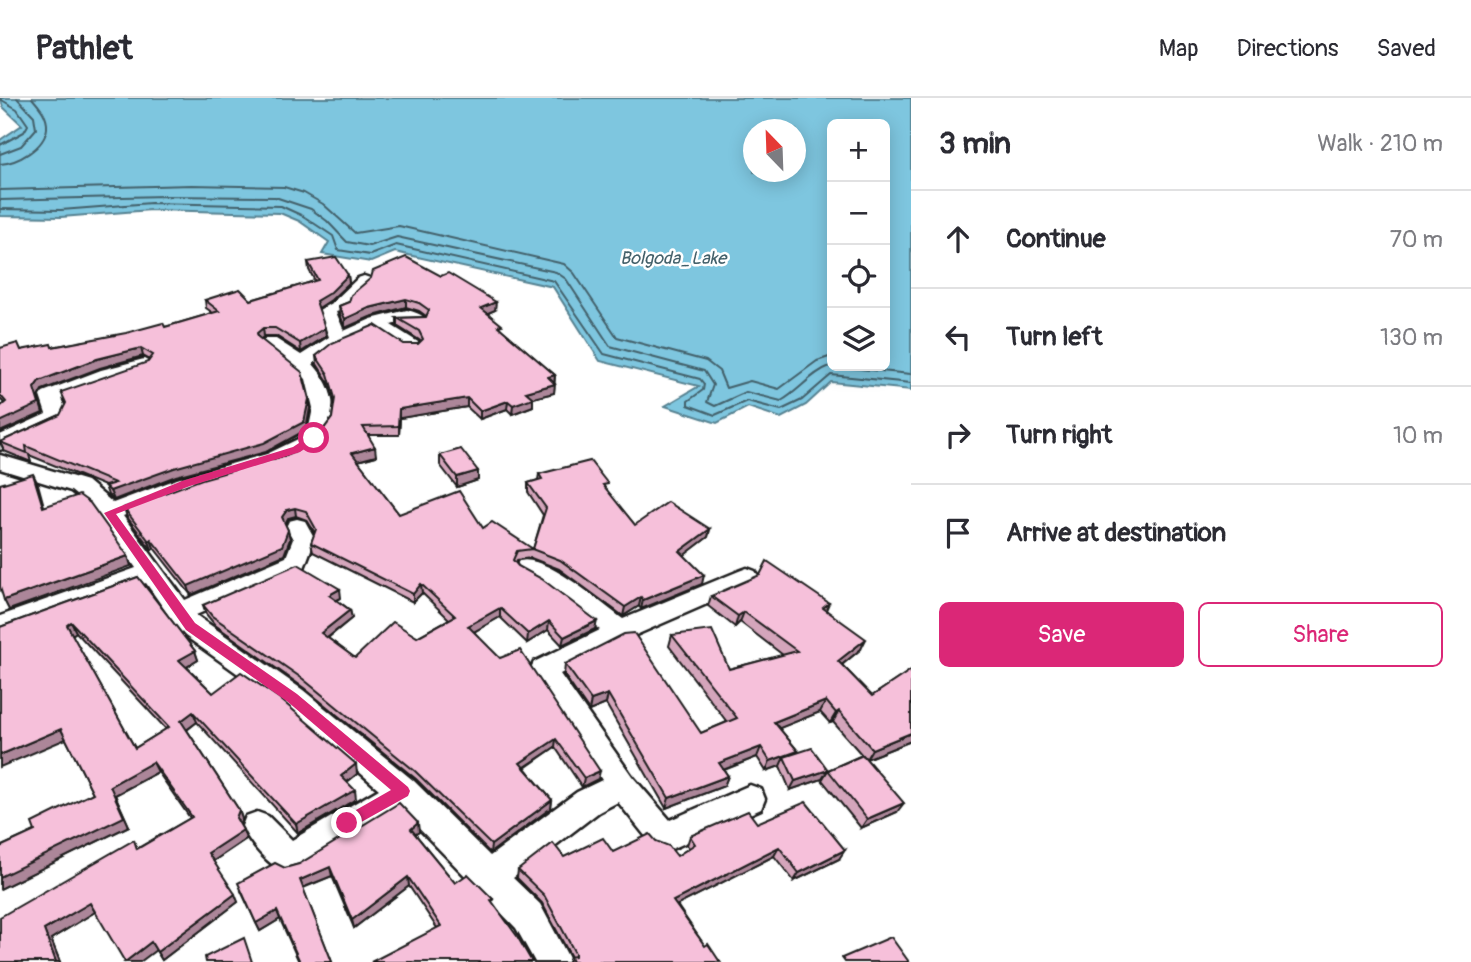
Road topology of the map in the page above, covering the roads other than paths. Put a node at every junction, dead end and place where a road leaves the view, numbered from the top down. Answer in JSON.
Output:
{"nodes":[{"id":1,"x":364,"y":281,"type":"edge"},
{"id":2,"x":418,"y":320,"type":"edge"},
{"id":3,"x":377,"y":323,"type":"junction"},
{"id":4,"x":339,"y":339,"type":"junction"},
{"id":5,"x":270,"y":343,"type":"edge"},
{"id":6,"x":412,"y":346,"type":"edge"},
{"id":7,"x":302,"y":363,"type":"junction"},
{"id":8,"x":144,"y":364,"type":"edge"},
{"id":9,"x":0,"y":444,"type":"edge"},
{"id":10,"x":0,"y":463,"type":"edge"},
{"id":11,"x":109,"y":513,"type":"junction"},
{"id":12,"x":297,"y":527,"type":"dead end"},
{"id":13,"x":527,"y":567,"type":"edge"},
{"id":14,"x":150,"y":572,"type":"junction"},
{"id":15,"x":747,"y":577,"type":"edge"},
{"id":16,"x":180,"y":612,"type":"junction"},
{"id":17,"x":0,"y":626,"type":"edge"},
{"id":18,"x":620,"y":631,"type":"junction"},
{"id":19,"x":622,"y":785,"type":"junction"},
{"id":20,"x":403,"y":791,"type":"junction"},
{"id":21,"x":750,"y":799,"type":"dead end"},
{"id":22,"x":257,"y":826,"type":"dead end"},
{"id":23,"x":490,"y":876,"type":"junction"},
{"id":24,"x":554,"y":962,"type":"edge"}],
"edges":[{"from":1,"to":4,"type":"street"},
{"from":2,"to":3,"type":"street"},
{"from":3,"to":4,"type":"street"},
{"from":3,"to":6,"type":"street"},
{"from":4,"to":7,"type":"street"},
{"from":5,"to":7,"type":"street"},
{"from":7,"to":11,"type":"street"},
{"from":8,"to":9,"type":"street"},
{"from":10,"to":11,"type":"street"},
{"from":11,"to":14,"type":"street"},
{"from":12,"to":16,"type":"street"},
{"from":13,"to":18,"type":"street"},
{"from":14,"to":16,"type":"street"},
{"from":14,"to":17,"type":"street"},
{"from":15,"to":18,"type":"street"},
{"from":16,"to":20,"type":"street"},
{"from":18,"to":19,"type":"street"},
{"from":19,"to":21,"type":"street"},
{"from":19,"to":23,"type":"street"},
{"from":20,"to":22,"type":"street"},
{"from":20,"to":23,"type":"street"},
{"from":23,"to":24,"type":"street"}]}
